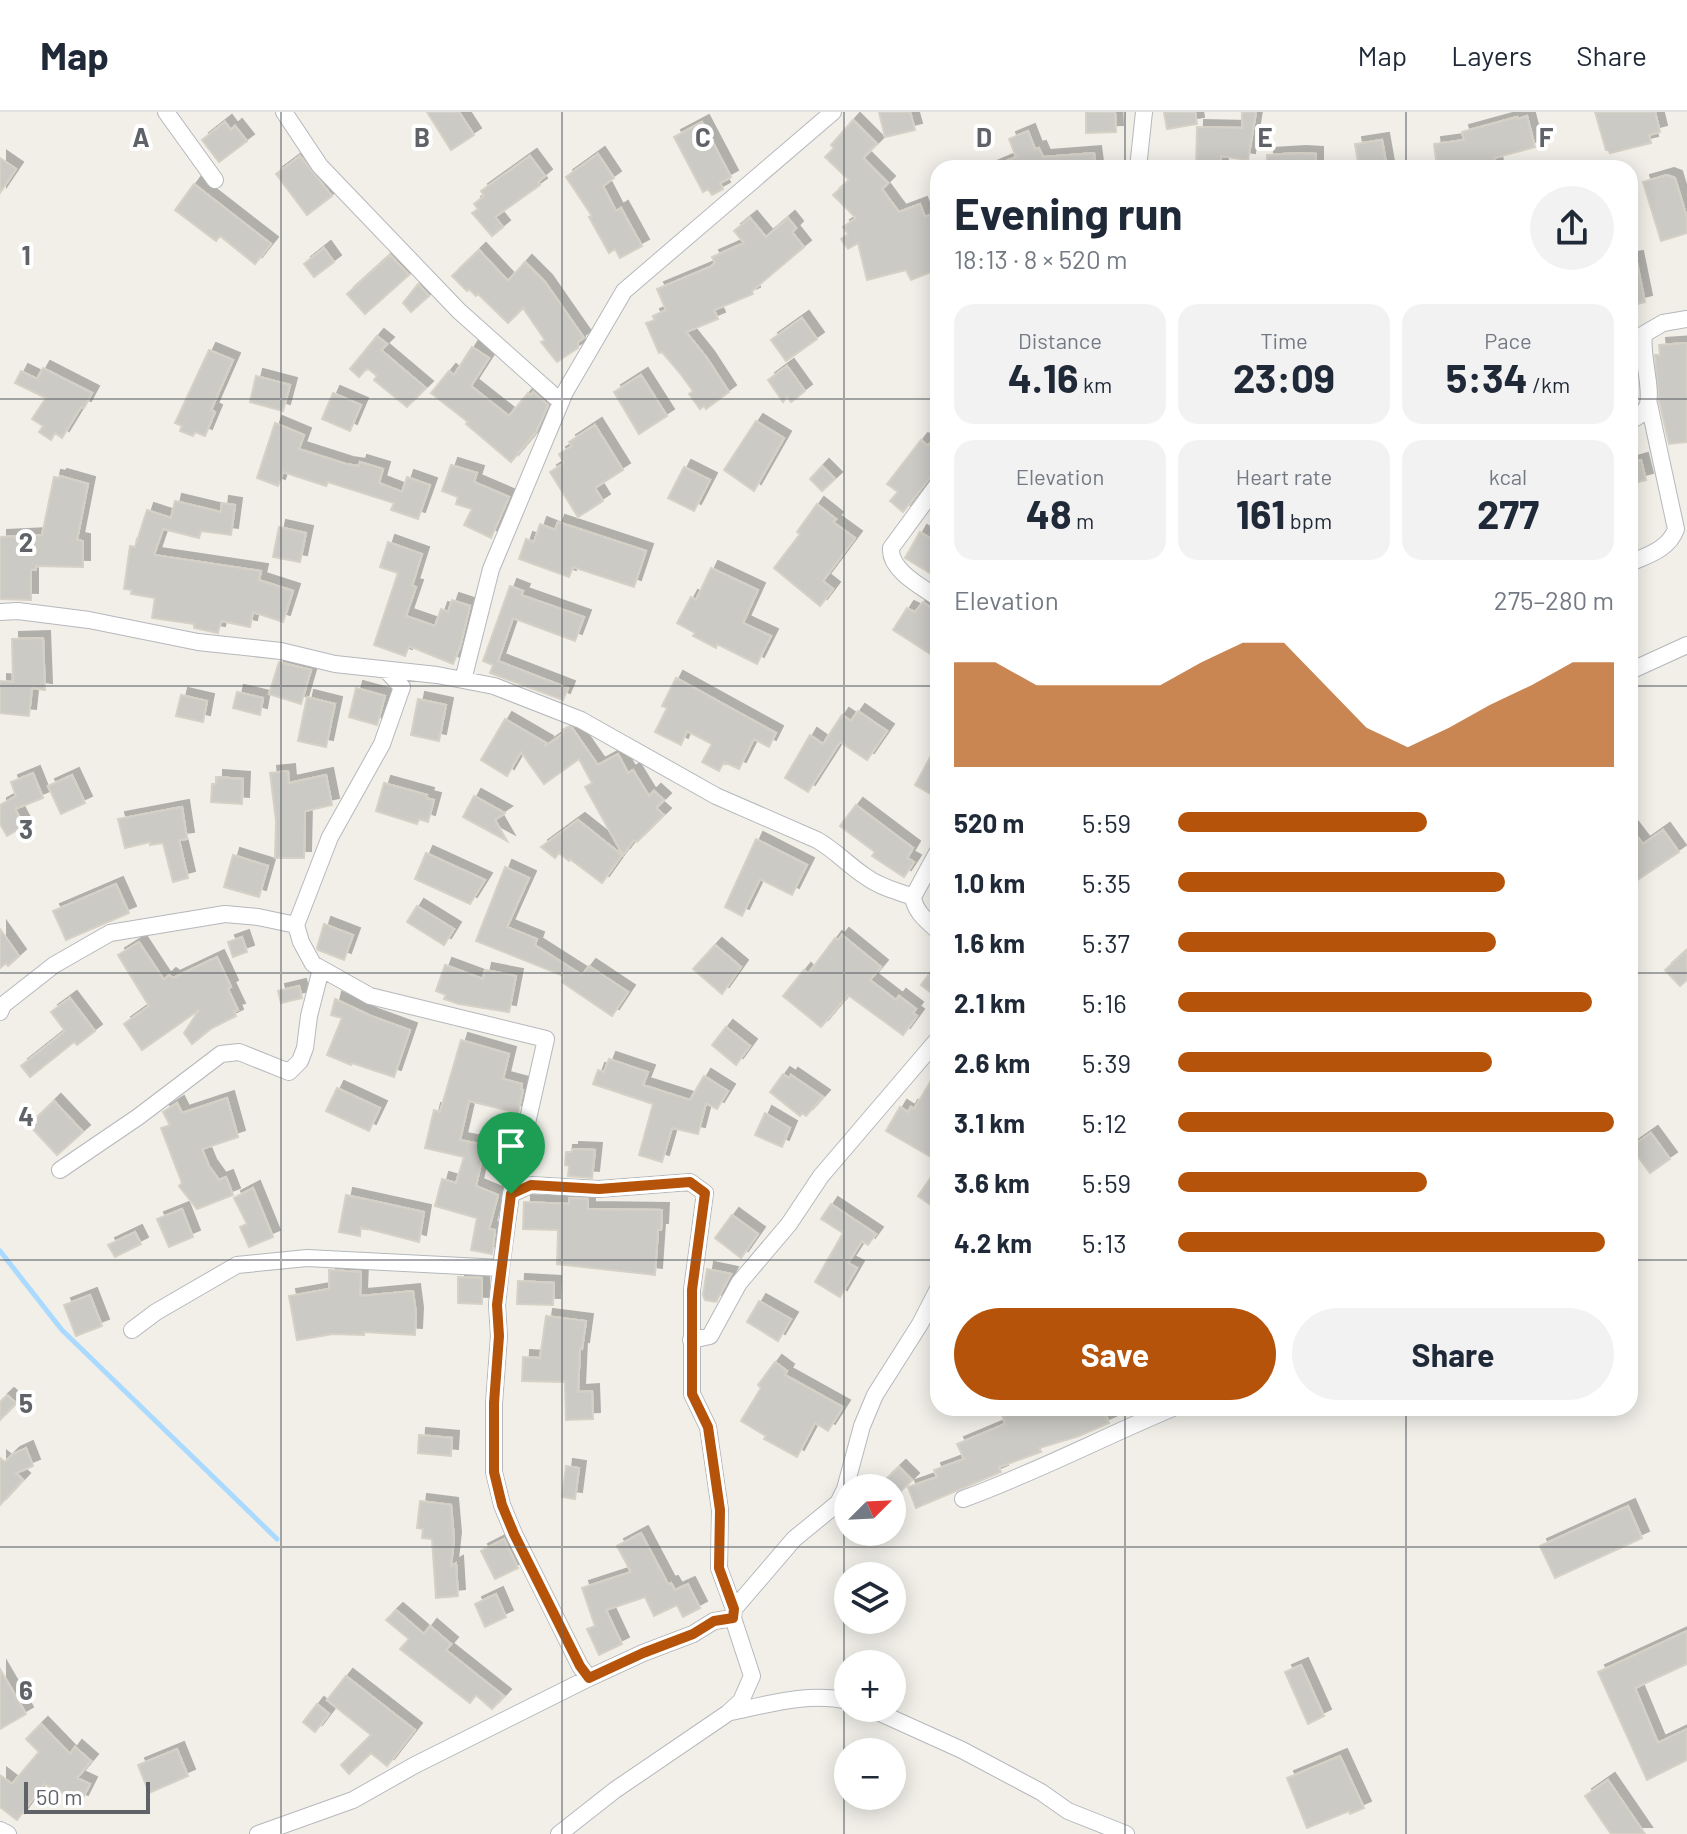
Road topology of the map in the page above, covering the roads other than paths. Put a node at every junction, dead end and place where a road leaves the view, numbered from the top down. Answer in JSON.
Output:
{"nodes":[{"id":1,"x":166,"y":112,"type":"edge"},
{"id":2,"x":284,"y":112,"type":"edge"},
{"id":3,"x":833,"y":112,"type":"edge"},
{"id":4,"x":1144,"y":112,"type":"edge"},
{"id":5,"x":1139,"y":160,"type":"edge"},
{"id":6,"x":215,"y":180,"type":"dead end"},
{"id":7,"x":1687,"y":319,"type":"edge"},
{"id":8,"x":561,"y":402,"type":"junction"},
{"id":9,"x":1649,"y":404,"type":"junction"},
{"id":10,"x":1638,"y":416,"type":"edge"},
{"id":11,"x":930,"y":495,"type":"edge"},
{"id":12,"x":1638,"y":560,"type":"edge"},
{"id":13,"x":930,"y":592,"type":"edge"},
{"id":14,"x":0,"y":612,"type":"edge"},
{"id":15,"x":1687,"y":645,"type":"edge"},
{"id":16,"x":1638,"y":667,"type":"edge"},
{"id":17,"x":387,"y":671,"type":"junction"},
{"id":18,"x":463,"y":680,"type":"junction"},
{"id":19,"x":930,"y":866,"type":"edge"},
{"id":20,"x":913,"y":897,"type":"junction"},
{"id":21,"x":930,"y":923,"type":"edge"},
{"id":22,"x":296,"y":925,"type":"junction"},
{"id":23,"x":321,"y":969,"type":"junction"},
{"id":24,"x":0,"y":1012,"type":"edge"},
{"id":25,"x":930,"y":1048,"type":"edge"},
{"id":26,"x":60,"y":1170,"type":"dead end"},
{"id":27,"x":511,"y":1194,"type":"junction"},
{"id":28,"x":501,"y":1268,"type":"junction"},
{"id":29,"x":930,"y":1305,"type":"edge"},
{"id":30,"x":132,"y":1330,"type":"dead end"},
{"id":31,"x":691,"y":1340,"type":"junction"},
{"id":32,"x":1154,"y":1416,"type":"edge"},
{"id":33,"x":963,"y":1499,"type":"dead end"},
{"id":34,"x":733,"y":1613,"type":"junction"},
{"id":35,"x":589,"y":1678,"type":"junction"},
{"id":36,"x":834,"y":1700,"type":"edge"},
{"id":37,"x":728,"y":1713,"type":"junction"},
{"id":38,"x":900,"y":1722,"type":"edge"},
{"id":39,"x":0,"y":1830,"type":"edge"},
{"id":40,"x":8,"y":1834,"type":"edge"},
{"id":41,"x":258,"y":1834,"type":"edge"},
{"id":42,"x":559,"y":1834,"type":"edge"},
{"id":43,"x":1126,"y":1834,"type":"edge"}],
"edges":[{"from":1,"to":6,"type":"street"},
{"from":2,"to":8,"type":"street"},
{"from":3,"to":8,"type":"street"},
{"from":4,"to":5,"type":"street"},
{"from":7,"to":9,"type":"street"},
{"from":8,"to":18,"type":"street"},
{"from":9,"to":10,"type":"street"},
{"from":9,"to":12,"type":"street"},
{"from":11,"to":13,"type":"street"},
{"from":14,"to":17,"type":"street"},
{"from":15,"to":16,"type":"street"},
{"from":17,"to":18,"type":"street"},
{"from":17,"to":22,"type":"street"},
{"from":18,"to":20,"type":"street"},
{"from":19,"to":20,"type":"street"},
{"from":20,"to":21,"type":"street"},
{"from":22,"to":23,"type":"street"},
{"from":22,"to":24,"type":"street"},
{"from":23,"to":26,"type":"street"},
{"from":23,"to":27,"type":"street"},
{"from":25,"to":31,"type":"street"},
{"from":27,"to":28,"type":"street"},
{"from":27,"to":31,"type":"street"},
{"from":28,"to":30,"type":"street"},
{"from":28,"to":35,"type":"street"},
{"from":29,"to":34,"type":"street"},
{"from":31,"to":34,"type":"street"},
{"from":32,"to":33,"type":"street"},
{"from":34,"to":35,"type":"street"},
{"from":34,"to":37,"type":"street"},
{"from":35,"to":41,"type":"street"},
{"from":36,"to":37,"type":"street"},
{"from":37,"to":42,"type":"street"},
{"from":38,"to":43,"type":"street"},
{"from":39,"to":40,"type":"street"}]}
